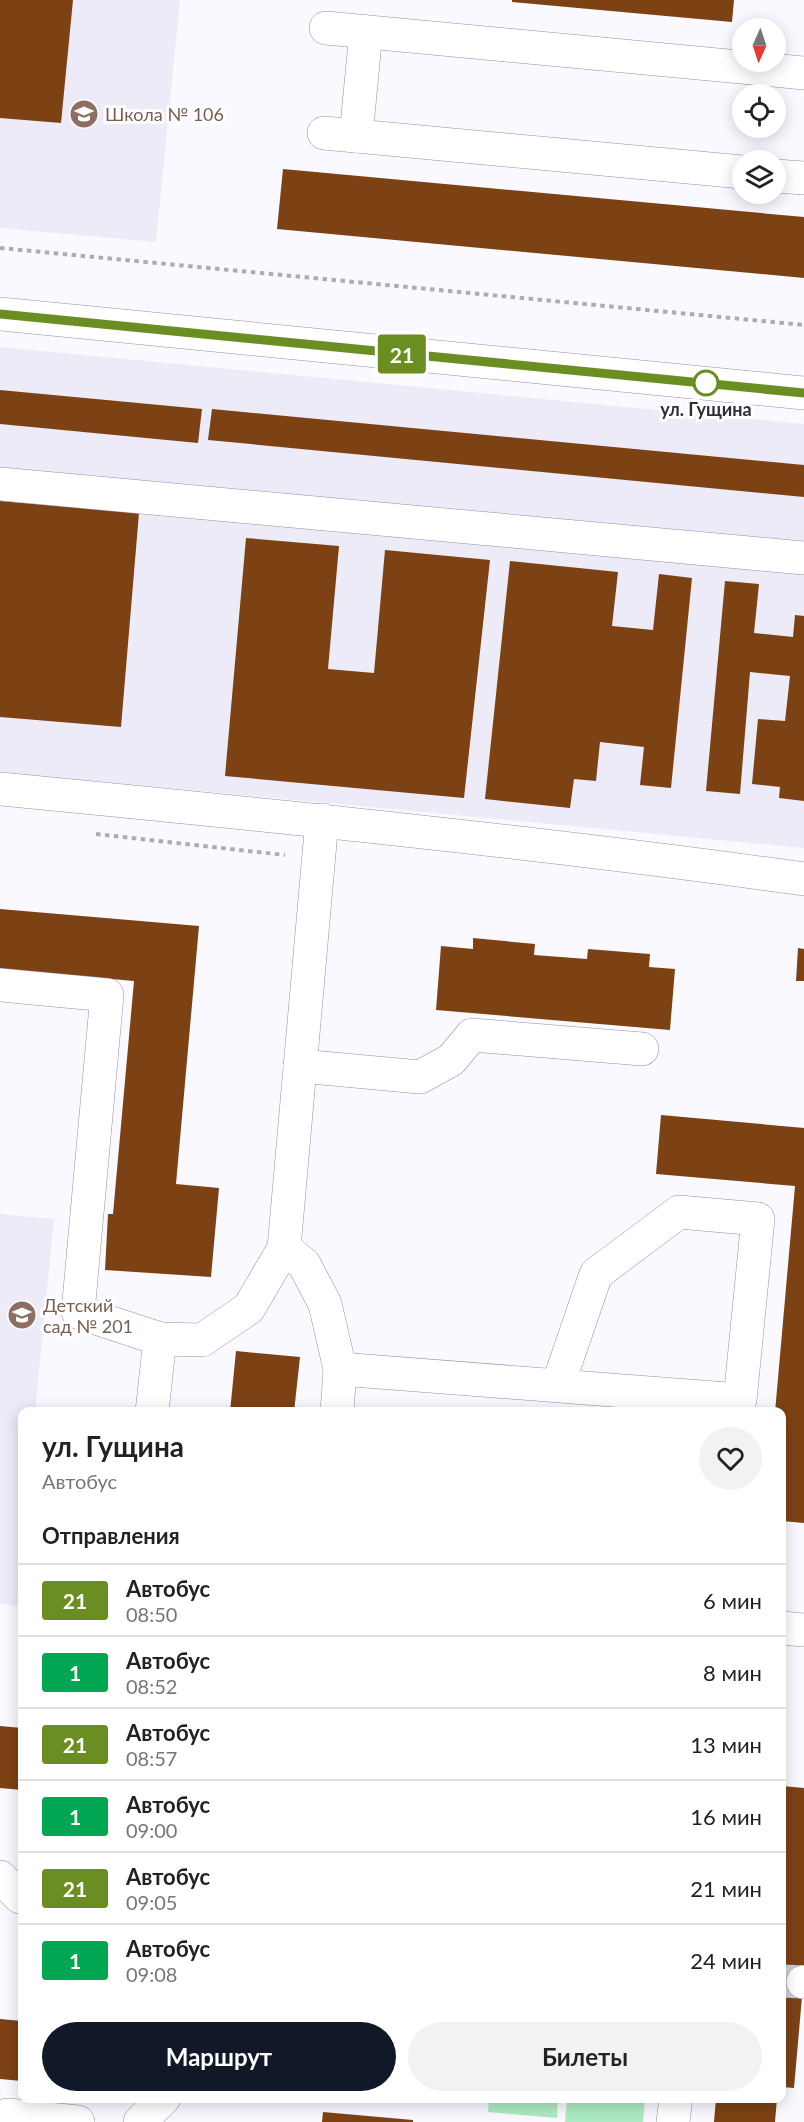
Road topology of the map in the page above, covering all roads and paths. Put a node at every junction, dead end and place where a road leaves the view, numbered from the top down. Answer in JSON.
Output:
{"nodes":[{"id":1,"x":326,"y":28,"type":"dead end"},
{"id":2,"x":366,"y":32,"type":"junction"},
{"id":3,"x":804,"y":73,"type":"edge"},
{"id":4,"x":732,"y":171,"type":"edge"},
{"id":5,"x":786,"y":177,"type":"edge"},
{"id":6,"x":804,"y":178,"type":"edge"},
{"id":7,"x":0,"y":248,"type":"edge"},
{"id":8,"x":0,"y":314,"type":"edge"},
{"id":9,"x":804,"y":325,"type":"edge"},
{"id":10,"x":804,"y":393,"type":"edge"},
{"id":11,"x":0,"y":484,"type":"edge"},
{"id":12,"x":804,"y":558,"type":"edge"},
{"id":13,"x":0,"y":789,"type":"edge"},
{"id":14,"x":322,"y":820,"type":"junction"},
{"id":15,"x":94,"y":834,"type":"dead end"},
{"id":16,"x":318,"y":859,"type":"junction"},
{"id":17,"x":804,"y":879,"type":"edge"},
{"id":18,"x":0,"y":985,"type":"edge"},
{"id":19,"x":642,"y":1049,"type":"dead end"},
{"id":20,"x":300,"y":1066,"type":"junction"},
{"id":21,"x":284,"y":1248,"type":"junction"},
{"id":22,"x":160,"y":1340,"type":"junction"},
{"id":23,"x":340,"y":1369,"type":"junction"},
{"id":24,"x":558,"y":1385,"type":"junction"},
{"id":25,"x":153,"y":1407,"type":"edge"},
{"id":26,"x":337,"y":1407,"type":"edge"},
{"id":27,"x":786,"y":1628,"type":"edge"},
{"id":28,"x":804,"y":1630,"type":"edge"},
{"id":29,"x":159,"y":2103,"type":"edge"},
{"id":30,"x":675,"y":2103,"type":"edge"},
{"id":31,"x":7,"y":2122,"type":"edge"},
{"id":32,"x":78,"y":2122,"type":"edge"},
{"id":33,"x":140,"y":2122,"type":"edge"},
{"id":34,"x":673,"y":2122,"type":"edge"}],
"edges":[{"from":1,"to":2,"type":"street"},
{"from":2,"to":3,"type":"street"},
{"from":2,"to":4,"type":"street"},
{"from":5,"to":6,"type":"street"},
{"from":7,"to":9,"type":"path"},
{"from":8,"to":10,"type":"street"},
{"from":11,"to":12,"type":"street"},
{"from":13,"to":14,"type":"street"},
{"from":14,"to":16,"type":"street"},
{"from":14,"to":17,"type":"street"},
{"from":15,"to":16,"type":"path"},
{"from":16,"to":20,"type":"street"},
{"from":18,"to":22,"type":"street"},
{"from":19,"to":20,"type":"street"},
{"from":20,"to":21,"type":"street"},
{"from":21,"to":22,"type":"street"},
{"from":21,"to":23,"type":"street"},
{"from":22,"to":25,"type":"street"},
{"from":23,"to":24,"type":"street"},
{"from":23,"to":26,"type":"street"},
{"from":24,"to":24,"type":"street"},
{"from":27,"to":28,"type":"street"},
{"from":29,"to":33,"type":"street"},
{"from":30,"to":34,"type":"street"},
{"from":31,"to":32,"type":"street"}]}
